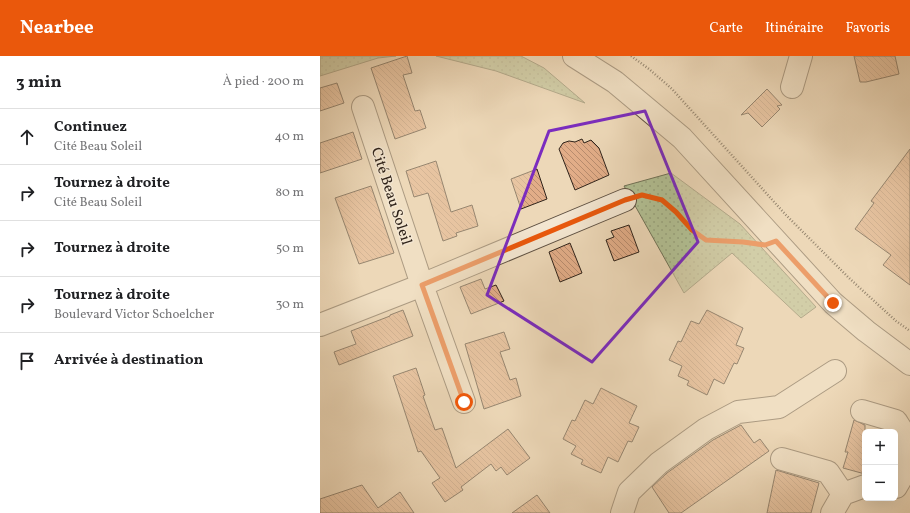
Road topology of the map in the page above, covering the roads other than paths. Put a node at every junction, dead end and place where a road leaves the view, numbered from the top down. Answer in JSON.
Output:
{"nodes":[{"id":1,"x":574,"y":56,"type":"edge"},
{"id":2,"x":801,"y":56,"type":"edge"},
{"id":3,"x":792,"y":86,"type":"dead end"},
{"id":4,"x":363,"y":107,"type":"dead end"},
{"id":5,"x":625,"y":200,"type":"road end"},
{"id":6,"x":422,"y":285,"type":"junction"},
{"id":7,"x":320,"y":325,"type":"edge"},
{"id":8,"x":910,"y":364,"type":"edge"},
{"id":9,"x":835,"y":371,"type":"dead end"},
{"id":10,"x":464,"y":402,"type":"dead end"},
{"id":11,"x":862,"y":411,"type":"dead end"},
{"id":12,"x":782,"y":459,"type":"dead end"},
{"id":13,"x":862,"y":487,"type":"edge"},
{"id":14,"x":900,"y":488,"type":"edge"},
{"id":15,"x":843,"y":494,"type":"junction"},
{"id":16,"x":622,"y":513,"type":"edge"},
{"id":17,"x":832,"y":513,"type":"edge"}],
"edges":[{"from":1,"to":8,"type":"street"},
{"from":2,"to":3,"type":"street"},
{"from":4,"to":6,"type":"street","name":"Cité Beau Soleil"},
{"from":5,"to":6,"type":"street"},
{"from":6,"to":7,"type":"street"},
{"from":6,"to":10,"type":"street","name":"Cité Beau Soleil"},
{"from":9,"to":16,"type":"street"},
{"from":11,"to":14,"type":"street"},
{"from":12,"to":15,"type":"street"},
{"from":13,"to":15,"type":"street"},
{"from":15,"to":17,"type":"street"}]}
